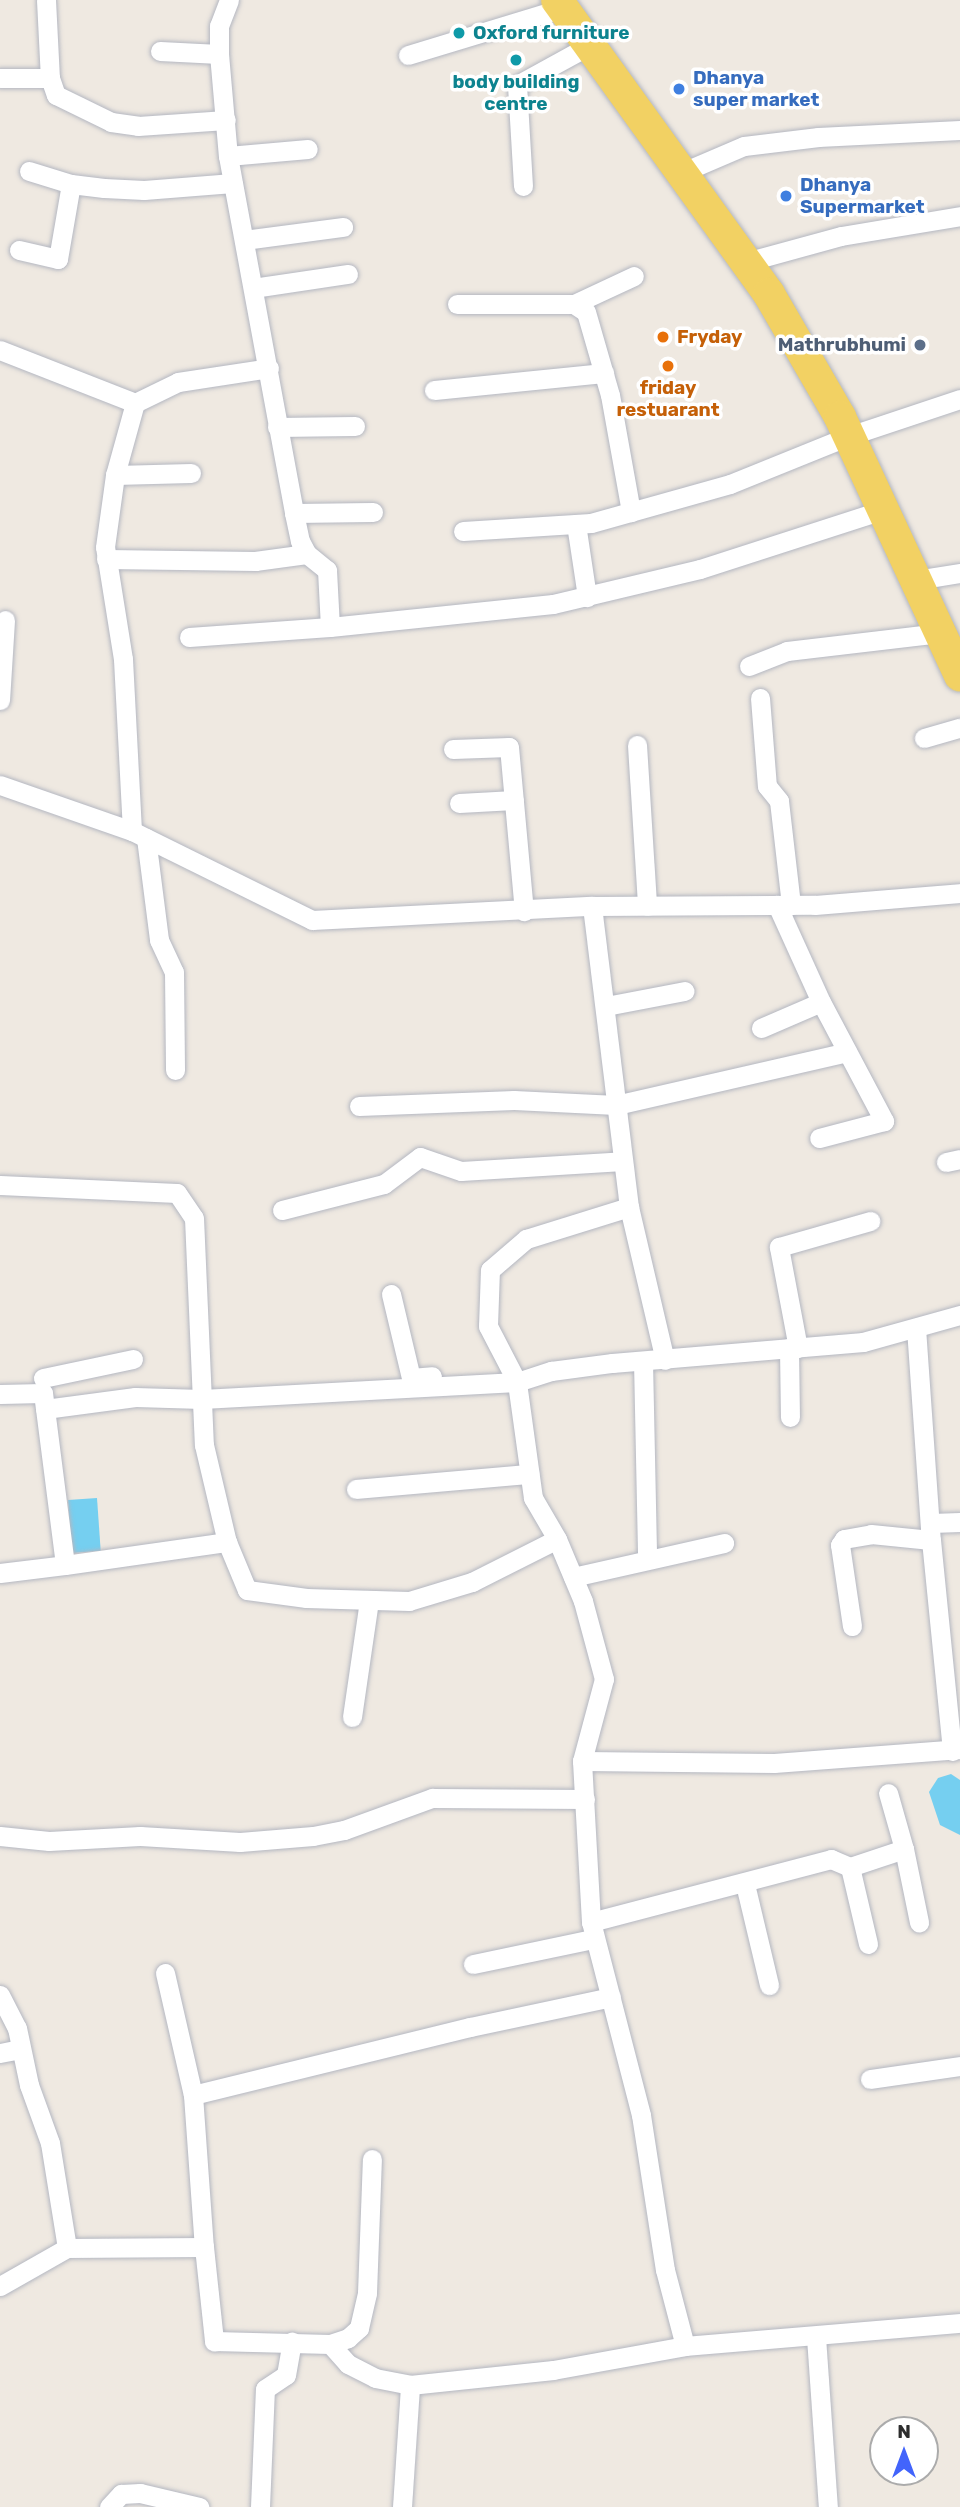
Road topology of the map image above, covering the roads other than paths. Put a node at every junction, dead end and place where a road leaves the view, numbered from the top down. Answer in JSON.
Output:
{"nodes":[{"id":1,"x":46,"y":0,"type":"edge"},
{"id":2,"x":229,"y":0,"type":"edge"},
{"id":3,"x":560,"y":4,"type":"edge"},
{"id":4,"x":590,"y":45,"type":"junction"},
{"id":5,"x":160,"y":51,"type":"dead end"},
{"id":6,"x":219,"y":54,"type":"junction"},
{"id":7,"x":408,"y":55,"type":"dead end"},
{"id":8,"x":0,"y":78,"type":"edge"},
{"id":9,"x":50,"y":78,"type":"junction"},
{"id":10,"x":226,"y":120,"type":"junction"},
{"id":11,"x":960,"y":130,"type":"edge"},
{"id":12,"x":308,"y":149,"type":"dead end"},
{"id":13,"x":228,"y":156,"type":"junction"},
{"id":14,"x":29,"y":171,"type":"dead end"},
{"id":15,"x":683,"y":172,"type":"junction"},
{"id":16,"x":233,"y":183,"type":"junction"},
{"id":17,"x":71,"y":184,"type":"junction"},
{"id":18,"x":523,"y":186,"type":"dead end"},
{"id":19,"x":960,"y":216,"type":"edge"},
{"id":20,"x":343,"y":228,"type":"dead end"},
{"id":21,"x":244,"y":240,"type":"junction"},
{"id":22,"x":19,"y":250,"type":"dead end"},
{"id":23,"x":746,"y":262,"type":"junction"},
{"id":24,"x":348,"y":274,"type":"dead end"},
{"id":25,"x":634,"y":276,"type":"dead end"},
{"id":26,"x":253,"y":288,"type":"junction"},
{"id":27,"x":457,"y":304,"type":"dead end"},
{"id":28,"x":574,"y":304,"type":"junction"},
{"id":29,"x":0,"y":351,"type":"edge"},
{"id":30,"x":269,"y":368,"type":"junction"},
{"id":31,"x":604,"y":373,"type":"junction"},
{"id":32,"x":434,"y":390,"type":"dead end"},
{"id":33,"x":960,"y":399,"type":"edge"},
{"id":34,"x":135,"y":403,"type":"junction"},
{"id":35,"x":355,"y":426,"type":"dead end"},
{"id":36,"x":277,"y":427,"type":"junction"},
{"id":37,"x":849,"y":436,"type":"junction"},
{"id":38,"x":191,"y":473,"type":"dead end"},
{"id":39,"x":115,"y":475,"type":"junction"},
{"id":40,"x":883,"y":510,"type":"junction"},
{"id":41,"x":373,"y":512,"type":"dead end"},
{"id":42,"x":631,"y":512,"type":"junction"},
{"id":43,"x":294,"y":513,"type":"junction"},
{"id":44,"x":576,"y":524,"type":"junction"},
{"id":45,"x":463,"y":531,"type":"dead end"},
{"id":46,"x":307,"y":554,"type":"junction"},
{"id":47,"x":106,"y":559,"type":"junction"},
{"id":48,"x":960,"y":573,"type":"edge"},
{"id":49,"x":916,"y":580,"type":"junction"},
{"id":50,"x":587,"y":597,"type":"junction"},
{"id":51,"x":5,"y":620,"type":"dead end"},
{"id":52,"x":330,"y":628,"type":"junction"},
{"id":53,"x":940,"y":633,"type":"junction"},
{"id":54,"x":189,"y":637,"type":"dead end"},
{"id":55,"x":749,"y":666,"type":"dead end"},
{"id":56,"x":960,"y":675,"type":"edge"},
{"id":57,"x":760,"y":698,"type":"dead end"},
{"id":58,"x":0,"y":700,"type":"edge"},
{"id":59,"x":960,"y":728,"type":"edge"},
{"id":60,"x":924,"y":738,"type":"dead end"},
{"id":61,"x":637,"y":745,"type":"dead end"},
{"id":62,"x":453,"y":749,"type":"dead end"},
{"id":63,"x":0,"y":785,"type":"edge"},
{"id":64,"x":514,"y":800,"type":"junction"},
{"id":65,"x":459,"y":803,"type":"dead end"},
{"id":66,"x":139,"y":835,"type":"junction"},
{"id":67,"x":960,"y":893,"type":"edge"},
{"id":68,"x":784,"y":905,"type":"junction"},
{"id":69,"x":592,"y":906,"type":"junction"},
{"id":70,"x":646,"y":906,"type":"junction"},
{"id":71,"x":524,"y":911,"type":"junction"},
{"id":72,"x":685,"y":991,"type":"dead end"},
{"id":73,"x":821,"y":1002,"type":"junction"},
{"id":74,"x":606,"y":1006,"type":"junction"},
{"id":75,"x":761,"y":1028,"type":"dead end"},
{"id":76,"x":847,"y":1052,"type":"junction"},
{"id":77,"x":176,"y":1070,"type":"dead end"},
{"id":78,"x":616,"y":1105,"type":"junction"},
{"id":79,"x":359,"y":1106,"type":"dead end"},
{"id":80,"x":819,"y":1138,"type":"dead end"},
{"id":81,"x":624,"y":1161,"type":"junction"},
{"id":82,"x":0,"y":1185,"type":"edge"},
{"id":83,"x":629,"y":1207,"type":"junction"},
{"id":84,"x":282,"y":1210,"type":"dead end"},
{"id":85,"x":870,"y":1221,"type":"dead end"},
{"id":86,"x":391,"y":1294,"type":"dead end"},
{"id":87,"x":960,"y":1315,"type":"edge"},
{"id":88,"x":916,"y":1328,"type":"junction"},
{"id":89,"x":794,"y":1348,"type":"junction"},
{"id":90,"x":132,"y":1359,"type":"dead end"},
{"id":91,"x":665,"y":1360,"type":"junction"},
{"id":92,"x":643,"y":1361,"type":"junction"},
{"id":93,"x":514,"y":1376,"type":"junction"},
{"id":94,"x":43,"y":1378,"type":"dead end"},
{"id":95,"x":0,"y":1394,"type":"edge"},
{"id":96,"x":202,"y":1399,"type":"junction"},
{"id":97,"x":45,"y":1409,"type":"junction"},
{"id":98,"x":790,"y":1417,"type":"dead end"},
{"id":99,"x":456,"y":1468,"type":"dead end"},
{"id":100,"x":528,"y":1468,"type":"junction"},
{"id":101,"x":356,"y":1489,"type":"dead end"},
{"id":102,"x":960,"y":1522,"type":"edge"},
{"id":103,"x":931,"y":1532,"type":"junction"},
{"id":104,"x":556,"y":1539,"type":"junction"},
{"id":105,"x":227,"y":1542,"type":"junction"},
{"id":106,"x":724,"y":1543,"type":"dead end"},
{"id":107,"x":647,"y":1552,"type":"dead end"},
{"id":108,"x":65,"y":1565,"type":"junction"},
{"id":109,"x":0,"y":1573,"type":"edge"},
{"id":110,"x":573,"y":1577,"type":"junction"},
{"id":111,"x":369,"y":1600,"type":"junction"},
{"id":112,"x":852,"y":1626,"type":"dead end"},
{"id":113,"x":352,"y":1717,"type":"dead end"},
{"id":114,"x":956,"y":1750,"type":"edge"},
{"id":115,"x":582,"y":1761,"type":"junction"},
{"id":116,"x":888,"y":1793,"type":"dead end"},
{"id":117,"x":585,"y":1799,"type":"junction"},
{"id":118,"x":0,"y":1836,"type":"edge"},
{"id":119,"x":904,"y":1849,"type":"junction"},
{"id":120,"x":850,"y":1867,"type":"junction"},
{"id":121,"x":745,"y":1884,"type":"junction"},
{"id":122,"x":919,"y":1922,"type":"dead end"},
{"id":123,"x":592,"y":1930,"type":"junction"},
{"id":124,"x":867,"y":1944,"type":"dead end"},
{"id":125,"x":472,"y":1964,"type":"dead end"},
{"id":126,"x":165,"y":1973,"type":"dead end"},
{"id":127,"x":769,"y":1985,"type":"dead end"},
{"id":128,"x":0,"y":1995,"type":"edge"},
{"id":129,"x":611,"y":1997,"type":"junction"},
{"id":130,"x":20,"y":2049,"type":"junction"},
{"id":131,"x":0,"y":2053,"type":"edge"},
{"id":132,"x":960,"y":2066,"type":"edge"},
{"id":133,"x":870,"y":2079,"type":"dead end"},
{"id":134,"x":193,"y":2095,"type":"junction"},
{"id":135,"x":372,"y":2159,"type":"dead end"},
{"id":136,"x":204,"y":2247,"type":"junction"},
{"id":137,"x":67,"y":2248,"type":"junction"},
{"id":138,"x":0,"y":2286,"type":"edge"},
{"id":139,"x":960,"y":2323,"type":"edge"},
{"id":140,"x":816,"y":2337,"type":"junction"},
{"id":141,"x":292,"y":2342,"type":"junction"},
{"id":142,"x":330,"y":2344,"type":"junction"},
{"id":143,"x":685,"y":2346,"type":"junction"},
{"id":144,"x":410,"y":2385,"type":"junction"},
{"id":145,"x":109,"y":2507,"type":"edge"},
{"id":146,"x":199,"y":2507,"type":"edge"},
{"id":147,"x":260,"y":2507,"type":"edge"},
{"id":148,"x":402,"y":2507,"type":"edge"},
{"id":149,"x":828,"y":2507,"type":"edge"}],
"edges":[{"from":1,"to":9,"type":"street"},
{"from":2,"to":6,"type":"street"},
{"from":3,"to":4,"type":"main road"},
{"from":3,"to":7,"type":"street"},
{"from":4,"to":15,"type":"main road"},
{"from":4,"to":18,"type":"street"},
{"from":5,"to":6,"type":"street"},
{"from":6,"to":10,"type":"street"},
{"from":8,"to":9,"type":"street"},
{"from":9,"to":10,"type":"street"},
{"from":10,"to":13,"type":"street"},
{"from":11,"to":15,"type":"street"},
{"from":12,"to":13,"type":"street"},
{"from":13,"to":16,"type":"street"},
{"from":14,"to":17,"type":"street"},
{"from":15,"to":23,"type":"main road"},
{"from":16,"to":17,"type":"street"},
{"from":16,"to":21,"type":"street"},
{"from":17,"to":22,"type":"street"},
{"from":19,"to":23,"type":"street"},
{"from":20,"to":21,"type":"street"},
{"from":21,"to":26,"type":"street"},
{"from":23,"to":37,"type":"main road"},
{"from":24,"to":26,"type":"street"},
{"from":25,"to":28,"type":"street"},
{"from":26,"to":30,"type":"street"},
{"from":27,"to":28,"type":"street"},
{"from":28,"to":31,"type":"street"},
{"from":29,"to":34,"type":"street"},
{"from":30,"to":34,"type":"street"},
{"from":30,"to":36,"type":"street"},
{"from":31,"to":32,"type":"street"},
{"from":31,"to":42,"type":"street"},
{"from":33,"to":37,"type":"street"},
{"from":34,"to":39,"type":"street"},
{"from":35,"to":36,"type":"street"},
{"from":36,"to":43,"type":"street"},
{"from":37,"to":40,"type":"main road"},
{"from":37,"to":42,"type":"street"},
{"from":38,"to":39,"type":"street"},
{"from":39,"to":47,"type":"street"},
{"from":40,"to":49,"type":"main road"},
{"from":40,"to":50,"type":"street"},
{"from":41,"to":43,"type":"street"},
{"from":42,"to":44,"type":"street"},
{"from":43,"to":46,"type":"street"},
{"from":44,"to":45,"type":"street"},
{"from":44,"to":50,"type":"street"},
{"from":46,"to":47,"type":"street"},
{"from":46,"to":52,"type":"street"},
{"from":47,"to":66,"type":"street"},
{"from":48,"to":49,"type":"street"},
{"from":49,"to":53,"type":"main road"},
{"from":50,"to":52,"type":"street"},
{"from":51,"to":58,"type":"street"},
{"from":52,"to":54,"type":"street"},
{"from":53,"to":55,"type":"street"},
{"from":53,"to":56,"type":"main road"},
{"from":57,"to":68,"type":"street"},
{"from":59,"to":60,"type":"street"},
{"from":61,"to":70,"type":"street"},
{"from":62,"to":64,"type":"street"},
{"from":63,"to":66,"type":"street"},
{"from":64,"to":65,"type":"street"},
{"from":64,"to":71,"type":"street"},
{"from":66,"to":71,"type":"street"},
{"from":66,"to":77,"type":"street"},
{"from":67,"to":68,"type":"street"},
{"from":68,"to":70,"type":"street"},
{"from":68,"to":73,"type":"street"},
{"from":69,"to":70,"type":"street"},
{"from":69,"to":71,"type":"street"},
{"from":69,"to":74,"type":"street"},
{"from":72,"to":74,"type":"street"},
{"from":73,"to":75,"type":"street"},
{"from":73,"to":76,"type":"street"},
{"from":74,"to":78,"type":"street"},
{"from":76,"to":78,"type":"street"},
{"from":76,"to":80,"type":"street"},
{"from":78,"to":79,"type":"street"},
{"from":78,"to":81,"type":"street"},
{"from":81,"to":83,"type":"street"},
{"from":81,"to":84,"type":"street"},
{"from":82,"to":96,"type":"street"},
{"from":83,"to":91,"type":"street"},
{"from":83,"to":93,"type":"street"},
{"from":85,"to":89,"type":"street"},
{"from":86,"to":93,"type":"street"},
{"from":87,"to":88,"type":"street"},
{"from":88,"to":89,"type":"street"},
{"from":88,"to":103,"type":"street"},
{"from":89,"to":91,"type":"street"},
{"from":89,"to":98,"type":"street"},
{"from":90,"to":94,"type":"street"},
{"from":91,"to":92,"type":"street"},
{"from":92,"to":93,"type":"street"},
{"from":92,"to":107,"type":"street"},
{"from":93,"to":96,"type":"street"},
{"from":93,"to":100,"type":"street"},
{"from":95,"to":97,"type":"street"},
{"from":96,"to":97,"type":"street"},
{"from":96,"to":105,"type":"street"},
{"from":97,"to":108,"type":"street"},
{"from":99,"to":100,"type":"street"},
{"from":100,"to":101,"type":"street"},
{"from":100,"to":104,"type":"street"},
{"from":102,"to":103,"type":"street"},
{"from":103,"to":112,"type":"street"},
{"from":103,"to":114,"type":"street"},
{"from":104,"to":110,"type":"street"},
{"from":104,"to":111,"type":"street"},
{"from":105,"to":108,"type":"street"},
{"from":105,"to":111,"type":"street"},
{"from":106,"to":110,"type":"street"},
{"from":108,"to":109,"type":"street"},
{"from":110,"to":115,"type":"street"},
{"from":111,"to":113,"type":"street"},
{"from":114,"to":115,"type":"street"},
{"from":115,"to":117,"type":"street"},
{"from":116,"to":119,"type":"street"},
{"from":117,"to":118,"type":"street"},
{"from":117,"to":123,"type":"street"},
{"from":119,"to":120,"type":"street"},
{"from":119,"to":122,"type":"street"},
{"from":120,"to":121,"type":"street"},
{"from":120,"to":124,"type":"street"},
{"from":121,"to":123,"type":"street"},
{"from":121,"to":127,"type":"street"},
{"from":123,"to":125,"type":"street"},
{"from":123,"to":129,"type":"street"},
{"from":126,"to":134,"type":"street"},
{"from":128,"to":130,"type":"street"},
{"from":129,"to":134,"type":"street"},
{"from":129,"to":143,"type":"street"},
{"from":130,"to":131,"type":"street"},
{"from":130,"to":137,"type":"street"},
{"from":132,"to":133,"type":"street"},
{"from":134,"to":136,"type":"street"},
{"from":135,"to":142,"type":"street"},
{"from":136,"to":137,"type":"street"},
{"from":136,"to":141,"type":"street"},
{"from":137,"to":138,"type":"street"},
{"from":139,"to":140,"type":"street"},
{"from":140,"to":143,"type":"street"},
{"from":140,"to":149,"type":"street"},
{"from":141,"to":142,"type":"street"},
{"from":141,"to":147,"type":"street"},
{"from":142,"to":144,"type":"street"},
{"from":143,"to":144,"type":"street"},
{"from":144,"to":148,"type":"street"},
{"from":145,"to":146,"type":"street"}]}
